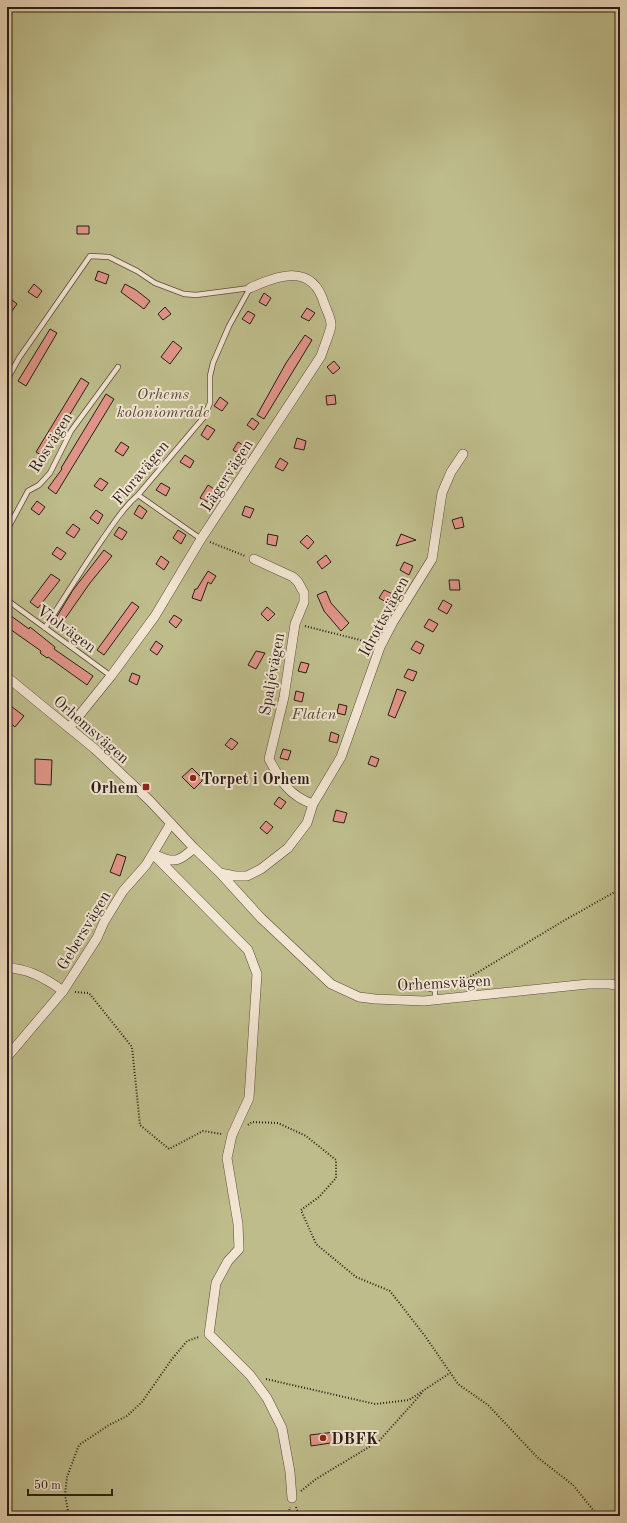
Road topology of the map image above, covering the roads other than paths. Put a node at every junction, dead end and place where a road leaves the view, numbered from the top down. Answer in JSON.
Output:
{"nodes":[{"id":1,"x":250,"y":288,"type":"junction"},
{"id":2,"x":118,"y":367,"type":"dead end"},
{"id":3,"x":7,"y":380,"type":"edge"},
{"id":4,"x":463,"y":454,"type":"dead end"},
{"id":5,"x":138,"y":495,"type":"junction"},
{"id":6,"x":7,"y":530,"type":"edge"},
{"id":7,"x":201,"y":539,"type":"junction"},
{"id":8,"x":254,"y":559,"type":"road end"},
{"id":9,"x":7,"y":600,"type":"edge"},
{"id":10,"x":45,"y":628,"type":"junction"},
{"id":11,"x":111,"y":676,"type":"junction"},
{"id":12,"x":7,"y":677,"type":"edge"},
{"id":13,"x":69,"y":728,"type":"junction"},
{"id":14,"x":313,"y":804,"type":"junction"},
{"id":15,"x":171,"y":823,"type":"junction"},
{"id":16,"x":194,"y":848,"type":"junction"},
{"id":17,"x":153,"y":854,"type":"junction"},
{"id":18,"x":220,"y":873,"type":"junction"},
{"id":19,"x":7,"y":968,"type":"edge"},
{"id":20,"x":414,"y":984,"type":"dead end"},
{"id":21,"x":620,"y":986,"type":"edge"},
{"id":22,"x":64,"y":991,"type":"junction"},
{"id":23,"x":435,"y":1000,"type":"junction"},
{"id":24,"x":7,"y":1057,"type":"edge"},
{"id":25,"x":292,"y":1498,"type":"road end"}],
"edges":[{"from":1,"to":3,"type":"lane"},
{"from":1,"to":5,"type":"lane","name":"Floravägen"},
{"from":1,"to":7,"type":"street","name":"Lägervägen"},
{"from":2,"to":6,"type":"lane","name":"Rosvägen"},
{"from":4,"to":14,"type":"street","name":"Idrottsvägen"},
{"from":5,"to":7,"type":"lane"},
{"from":5,"to":10,"type":"lane","name":"Floravägen"},
{"from":7,"to":11,"type":"street","name":"Lägervägen"},
{"from":8,"to":14,"type":"street","name":"Spaljévägen"},
{"from":9,"to":10,"type":"lane","name":"Violvägen"},
{"from":10,"to":11,"type":"lane","name":"Violvägen"},
{"from":11,"to":13,"type":"street","name":"Lägervägen"},
{"from":12,"to":13,"type":"street","name":"Orhemsvägen"},
{"from":13,"to":15,"type":"street","name":"Orhemsvägen"},
{"from":14,"to":18,"type":"street","name":"Idrottsvägen"},
{"from":15,"to":16,"type":"street","name":"Orhemsvägen"},
{"from":15,"to":17,"type":"street"},
{"from":16,"to":17,"type":"street"},
{"from":16,"to":18,"type":"street","name":"Orhemsvägen"},
{"from":17,"to":22,"type":"street","name":"Gebersvägen"},
{"from":17,"to":25,"type":"street"},
{"from":18,"to":23,"type":"street","name":"Orhemsvägen"},
{"from":19,"to":22,"type":"street"},
{"from":20,"to":23,"type":"lane"},
{"from":21,"to":23,"type":"street","name":"Orhemsvägen"},
{"from":22,"to":24,"type":"street","name":"Gebersvägen"}]}
